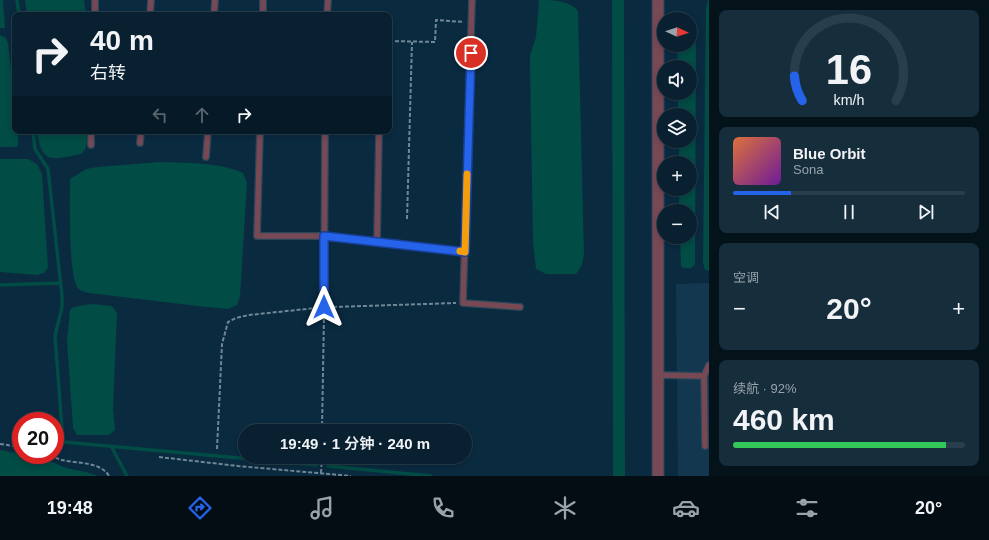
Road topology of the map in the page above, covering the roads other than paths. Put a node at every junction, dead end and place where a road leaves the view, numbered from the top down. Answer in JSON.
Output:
{"nodes":[{"id":1,"x":95,"y":0,"type":"edge"},
{"id":2,"x":151,"y":0,"type":"edge"},
{"id":3,"x":215,"y":0,"type":"edge"},
{"id":4,"x":263,"y":0,"type":"edge"},
{"id":5,"x":328,"y":0,"type":"edge"},
{"id":6,"x":472,"y":0,"type":"edge"},
{"id":7,"x":658,"y":0,"type":"edge"},
{"id":8,"x":95,"y":12,"type":"edge"},
{"id":9,"x":150,"y":12,"type":"edge"},
{"id":10,"x":214,"y":12,"type":"edge"},
{"id":11,"x":263,"y":12,"type":"edge"},
{"id":12,"x":328,"y":12,"type":"edge"},
{"id":13,"x":91,"y":134,"type":"edge"},
{"id":14,"x":141,"y":134,"type":"edge"},
{"id":15,"x":208,"y":134,"type":"edge"},
{"id":16,"x":260,"y":134,"type":"edge"},
{"id":17,"x":325,"y":134,"type":"edge"},
{"id":18,"x":379,"y":134,"type":"edge"},
{"id":19,"x":140,"y":143,"type":"dead end"},
{"id":20,"x":91,"y":145,"type":"dead end"},
{"id":21,"x":206,"y":157,"type":"dead end"},
{"id":22,"x":324,"y":236,"type":"junction"},
{"id":23,"x":377,"y":242,"type":"junction"},
{"id":24,"x":465,"y":252,"type":"junction"},
{"id":25,"x":324,"y":307,"type":"road end"},
{"id":26,"x":520,"y":307,"type":"dead end"},
{"id":27,"x":709,"y":365,"type":"edge"},
{"id":28,"x":658,"y":375,"type":"junction"},
{"id":29,"x":704,"y":376,"type":"junction"},
{"id":30,"x":705,"y":446,"type":"dead end"},
{"id":31,"x":658,"y":476,"type":"edge"}],
"edges":[{"from":1,"to":8,"type":"lane"},
{"from":2,"to":9,"type":"lane"},
{"from":3,"to":10,"type":"lane"},
{"from":4,"to":11,"type":"lane"},
{"from":5,"to":12,"type":"lane"},
{"from":6,"to":24,"type":"lane"},
{"from":7,"to":28,"type":"street"},
{"from":13,"to":20,"type":"lane"},
{"from":14,"to":19,"type":"lane"},
{"from":15,"to":21,"type":"lane"},
{"from":16,"to":22,"type":"lane"},
{"from":17,"to":22,"type":"lane"},
{"from":18,"to":23,"type":"lane"},
{"from":22,"to":23,"type":"lane"},
{"from":22,"to":25,"type":"lane"},
{"from":23,"to":24,"type":"lane"},
{"from":24,"to":26,"type":"lane"},
{"from":27,"to":29,"type":"lane"},
{"from":28,"to":29,"type":"lane"},
{"from":28,"to":31,"type":"street"},
{"from":29,"to":30,"type":"lane"}]}
